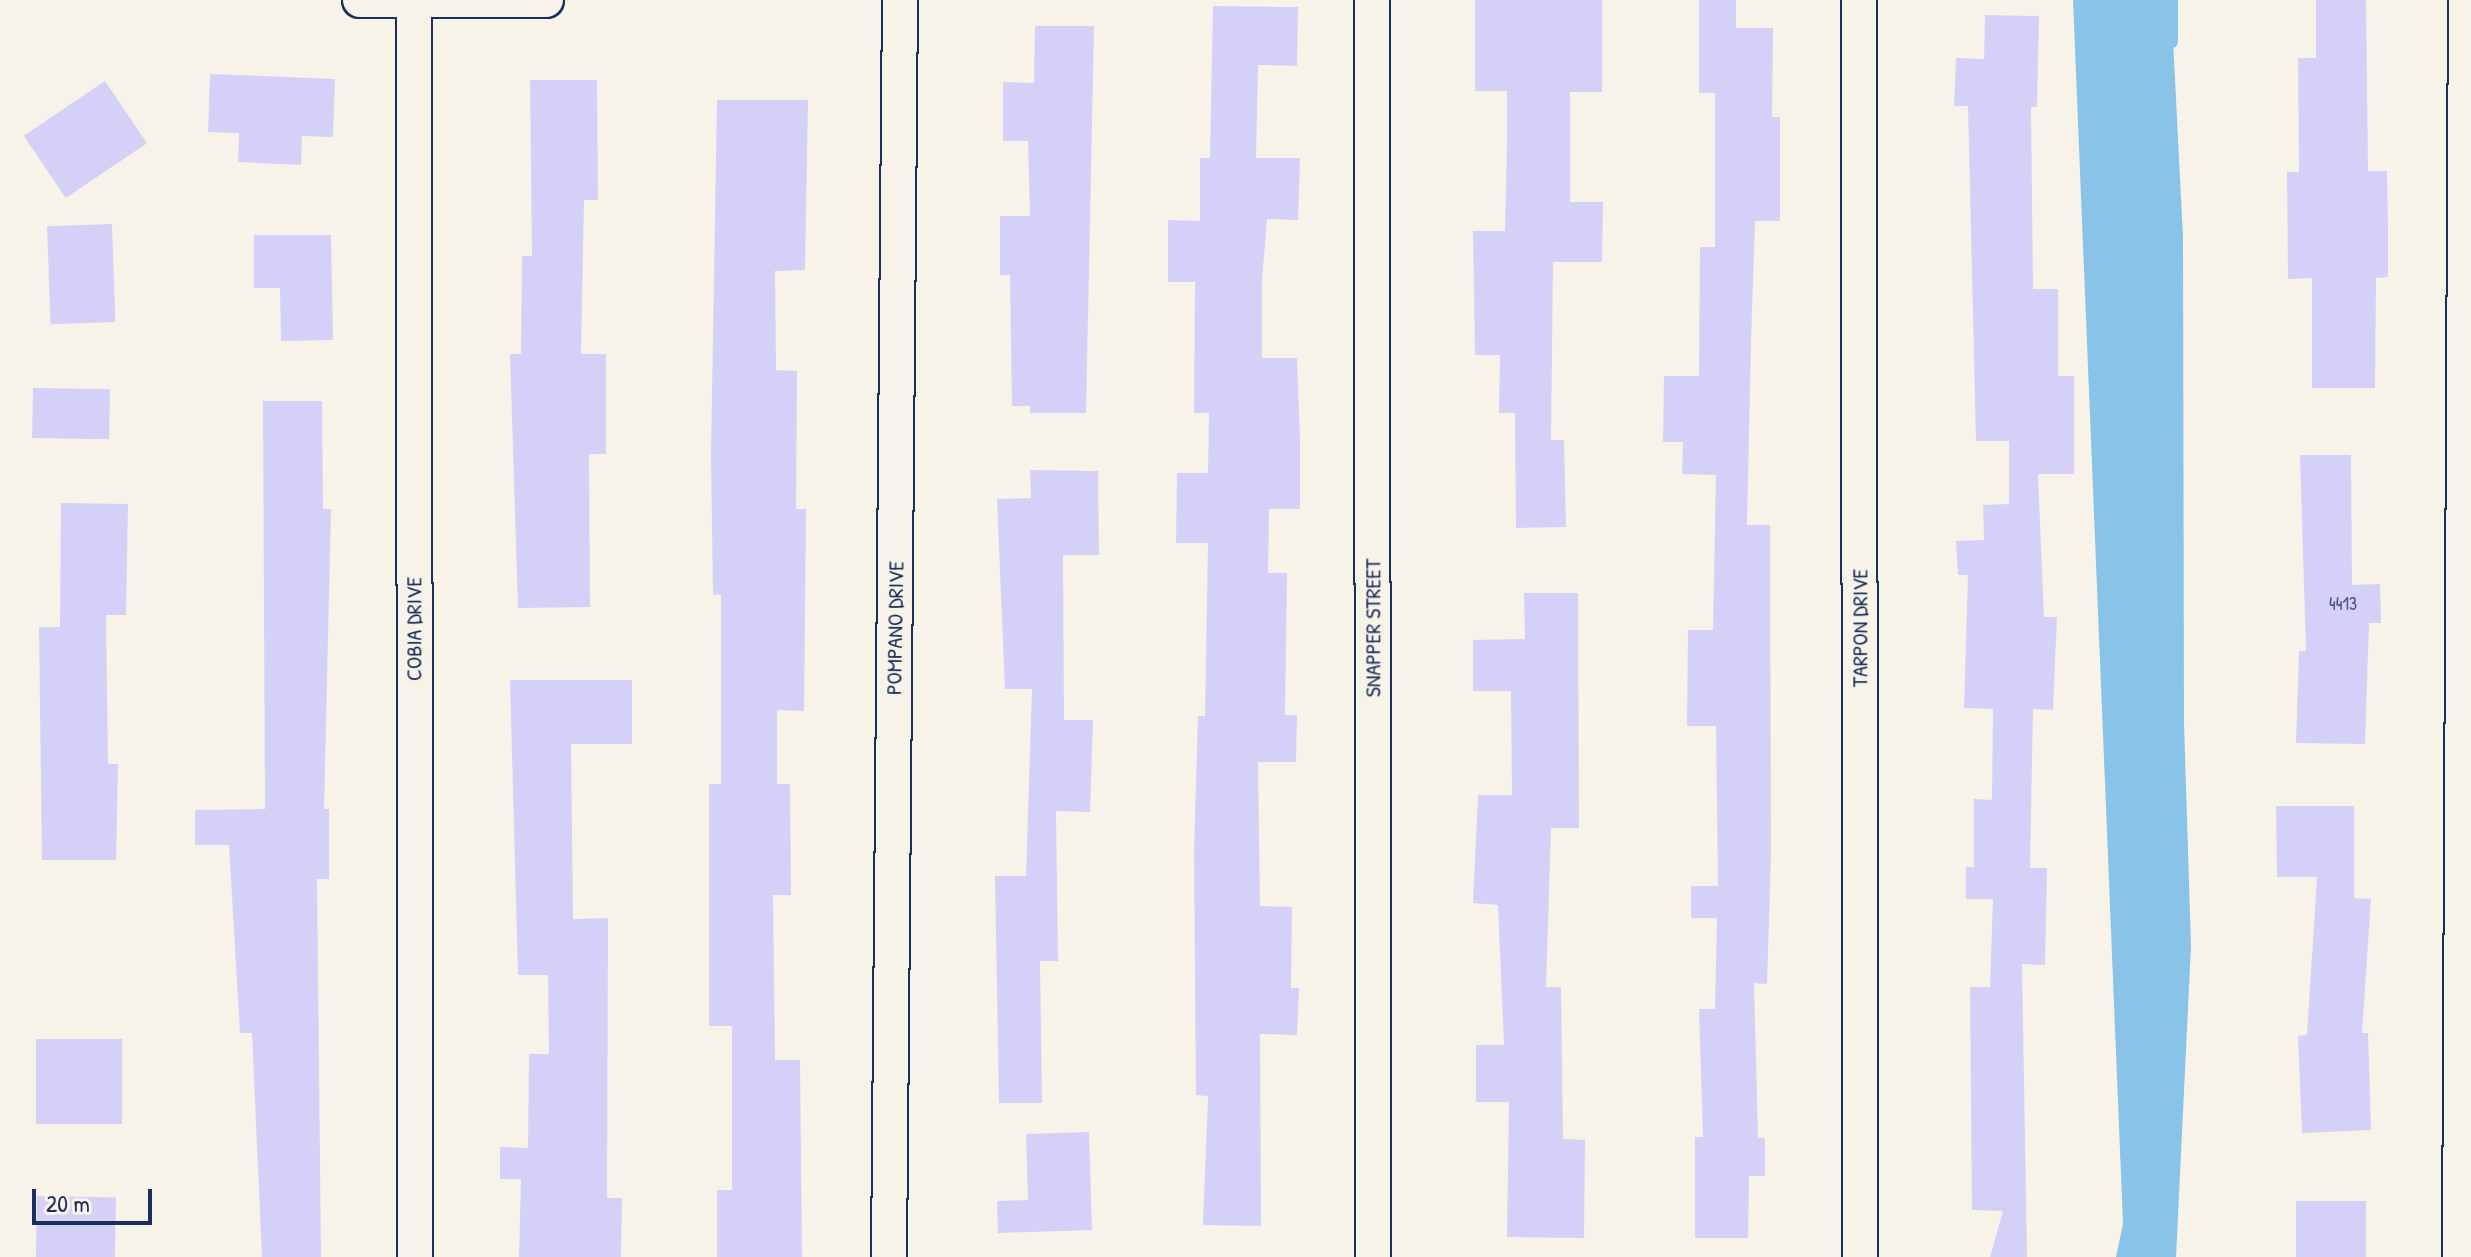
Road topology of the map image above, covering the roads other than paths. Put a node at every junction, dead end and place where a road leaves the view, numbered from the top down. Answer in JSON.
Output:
{"nodes":[{"id":1,"x":360,"y":0,"type":"edge"},
{"id":2,"x":546,"y":0,"type":"edge"},
{"id":3,"x":900,"y":0,"type":"edge"},
{"id":4,"x":1372,"y":0,"type":"edge"},
{"id":5,"x":1859,"y":0,"type":"edge"},
{"id":6,"x":2466,"y":0,"type":"edge"},
{"id":7,"x":414,"y":1,"type":"edge"},
{"id":8,"x":415,"y":1257,"type":"edge"},
{"id":9,"x":889,"y":1257,"type":"edge"},
{"id":10,"x":1373,"y":1257,"type":"edge"},
{"id":11,"x":1860,"y":1257,"type":"edge"},
{"id":12,"x":2460,"y":1257,"type":"edge"}],
"edges":[{"from":1,"to":7,"type":"street"},
{"from":2,"to":7,"type":"street"},
{"from":3,"to":9,"type":"street","name":"POMPANO DRIVE"},
{"from":4,"to":10,"type":"street","name":"SNAPPER STREET"},
{"from":5,"to":11,"type":"street","name":"TARPON DRIVE"},
{"from":6,"to":12,"type":"street"},
{"from":7,"to":8,"type":"street","name":"COBIA DRIVE"}]}
